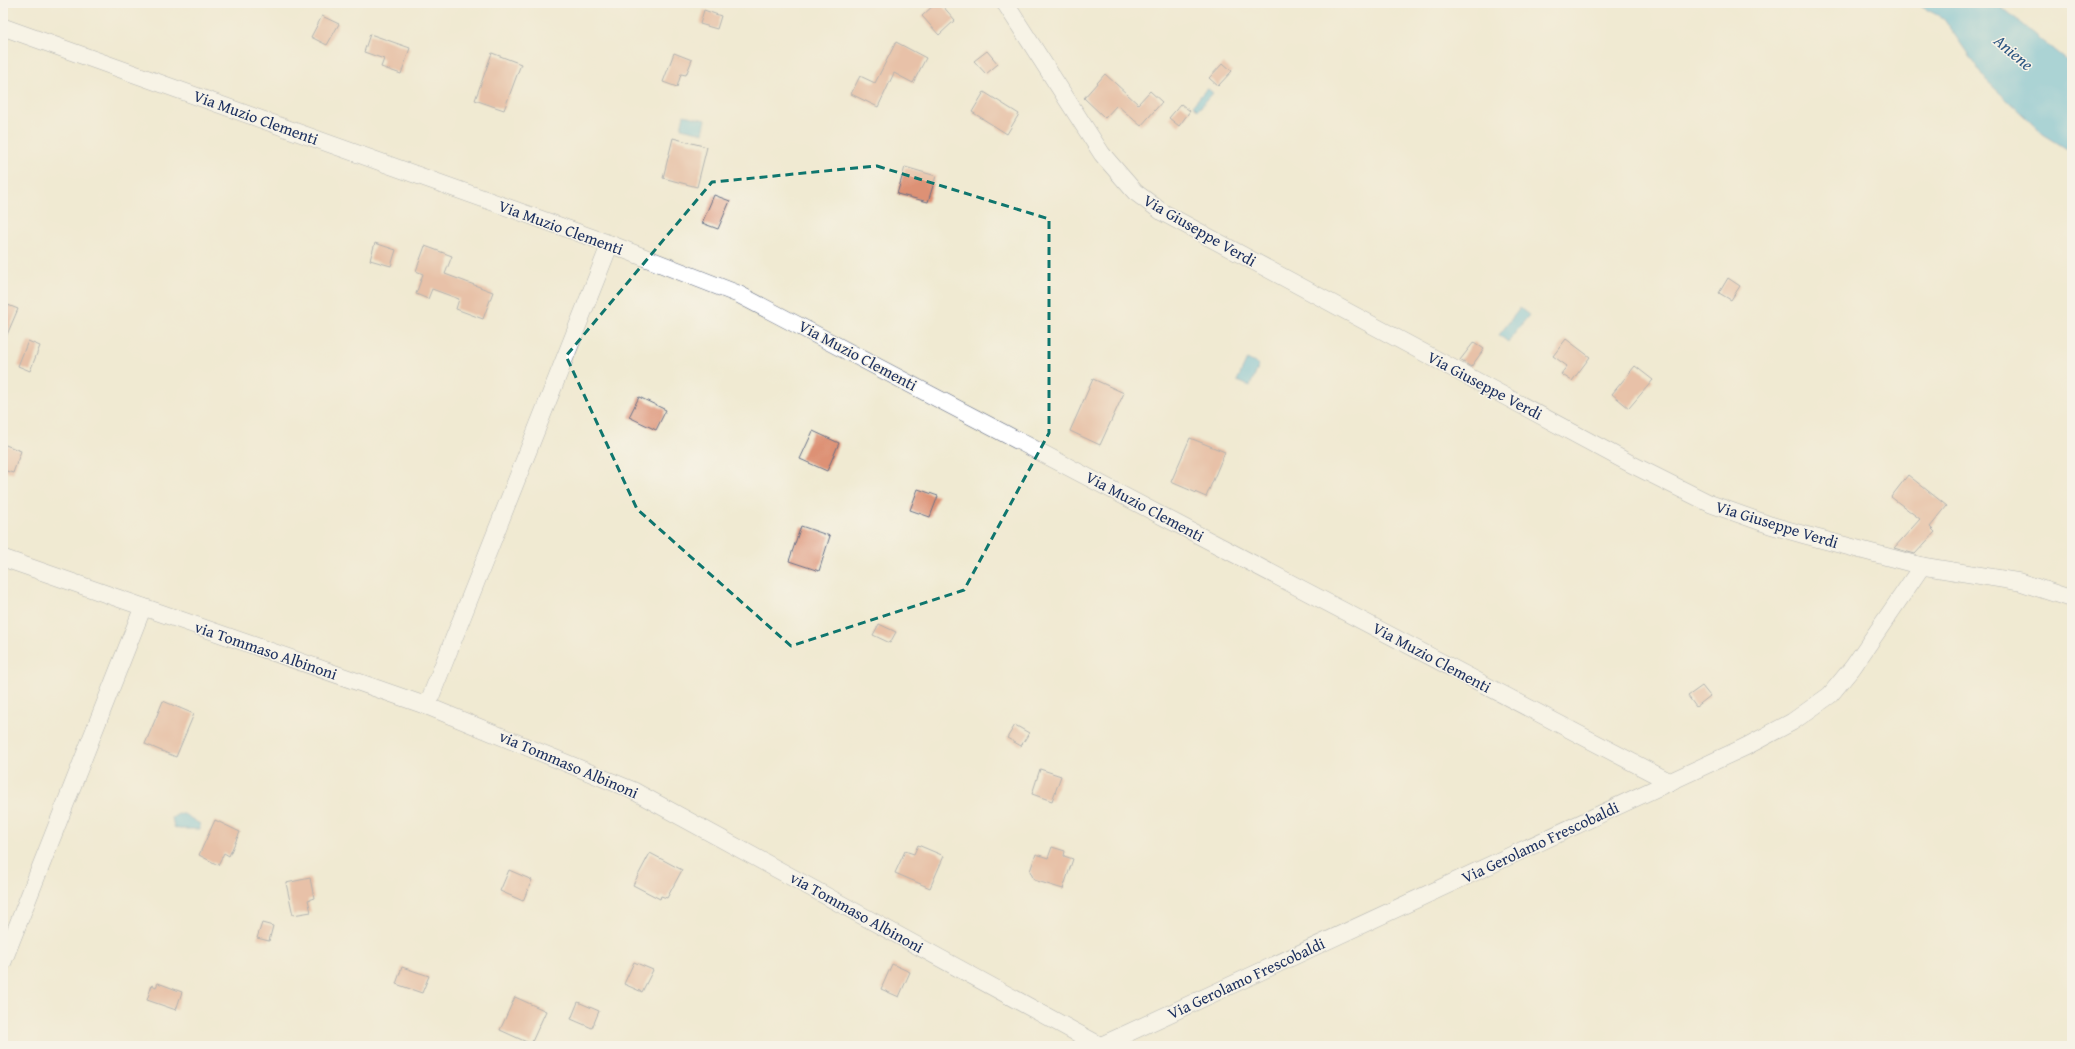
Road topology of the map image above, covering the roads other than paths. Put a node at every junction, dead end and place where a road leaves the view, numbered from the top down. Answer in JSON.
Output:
{"nodes":[{"id":1,"x":1006,"y":3,"type":"edge"},
{"id":2,"x":3,"y":27,"type":"edge"},
{"id":3,"x":610,"y":244,"type":"junction"},
{"id":4,"x":3,"y":558,"type":"edge"},
{"id":5,"x":1922,"y":566,"type":"junction"},
{"id":6,"x":2072,"y":599,"type":"edge"},
{"id":7,"x":143,"y":607,"type":"junction"},
{"id":8,"x":427,"y":706,"type":"junction"},
{"id":9,"x":1670,"y":782,"type":"junction"},
{"id":10,"x":3,"y":962,"type":"edge"},
{"id":11,"x":1101,"y":1046,"type":"edge"}],
"edges":[{"from":1,"to":5,"type":"street","name":"Via Giuseppe Verdi"},
{"from":2,"to":3,"type":"street","name":"Via Muzio Clementi"},
{"from":3,"to":8,"type":"street"},
{"from":3,"to":9,"type":"street","name":"Via Muzio Clementi"},
{"from":4,"to":7,"type":"street","name":"via Tommaso Albinoni"},
{"from":5,"to":6,"type":"street","name":"Via Giuseppe Verdi"},
{"from":5,"to":9,"type":"street","name":"Via Gerolamo Frescobaldi"},
{"from":7,"to":8,"type":"street","name":"via Tommaso Albinoni"},
{"from":7,"to":10,"type":"street"},
{"from":8,"to":11,"type":"street","name":"via Tommaso Albinoni"},
{"from":9,"to":11,"type":"street","name":"Via Gerolamo Frescobaldi"}]}
